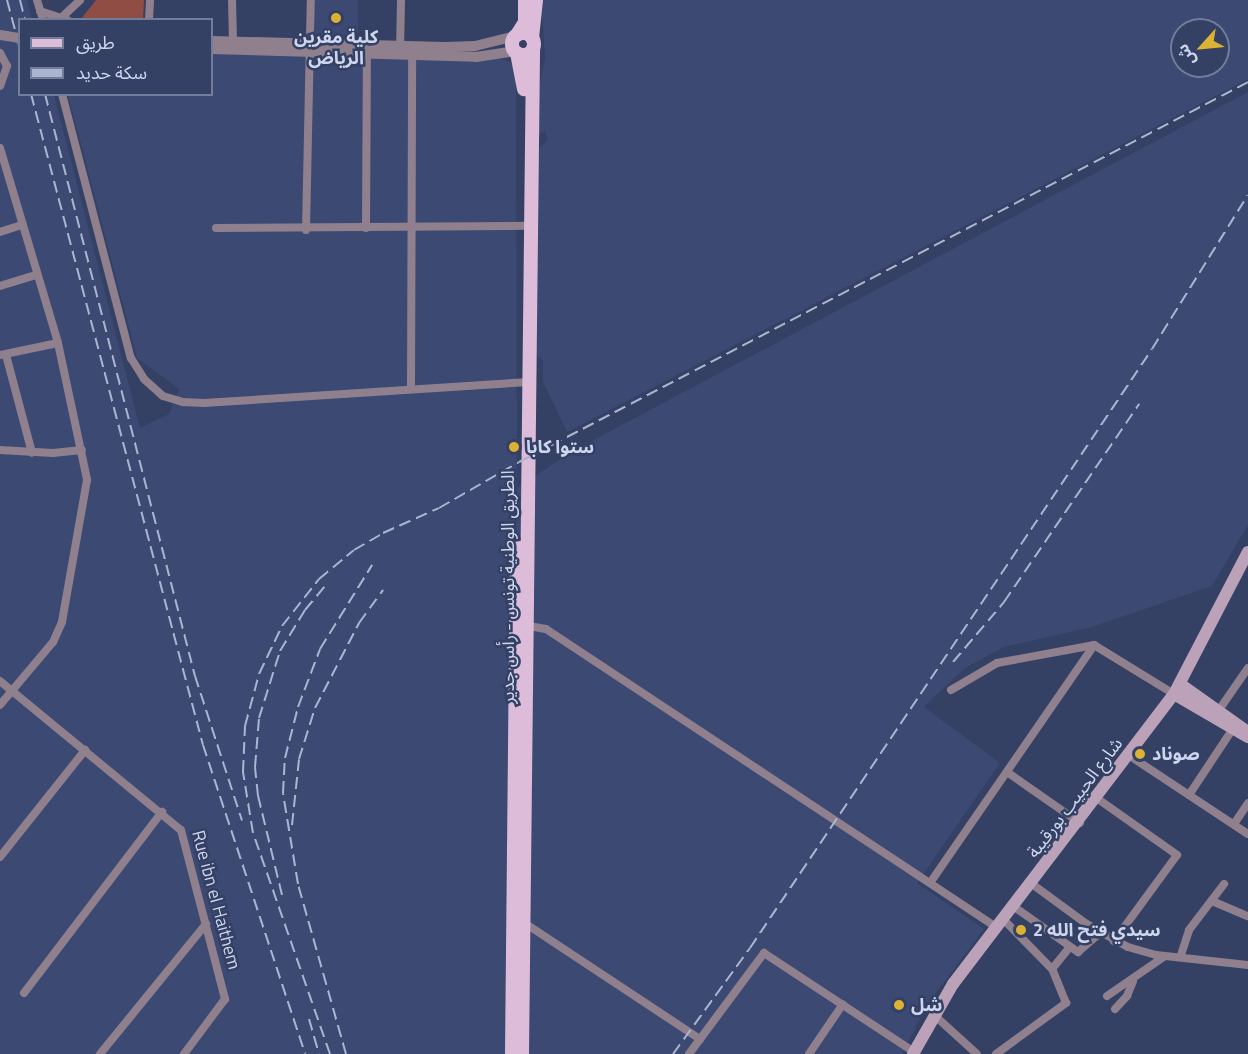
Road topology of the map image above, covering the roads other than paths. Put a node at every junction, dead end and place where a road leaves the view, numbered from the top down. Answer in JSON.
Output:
{"nodes":[{"id":1,"x":37,"y":0,"type":"edge"},
{"id":2,"x":80,"y":0,"type":"edge"},
{"id":3,"x":150,"y":0,"type":"edge"},
{"id":4,"x":232,"y":0,"type":"edge"},
{"id":5,"x":311,"y":0,"type":"edge"},
{"id":6,"x":401,"y":0,"type":"edge"},
{"id":7,"x":525,"y":0,"type":"edge"},
{"id":8,"x":536,"y":0,"type":"edge"},
{"id":9,"x":41,"y":15,"type":"edge"},
{"id":10,"x":64,"y":18,"type":"edge"},
{"id":11,"x":149,"y":18,"type":"edge"},
{"id":12,"x":0,"y":35,"type":"edge"},
{"id":13,"x":516,"y":35,"type":"junction"},
{"id":14,"x":18,"y":38,"type":"edge"},
{"id":15,"x":213,"y":41,"type":"edge"},
{"id":16,"x":532,"y":44,"type":"junction"},
{"id":17,"x":234,"y":46,"type":"junction"},
{"id":18,"x":308,"y":49,"type":"junction"},
{"id":19,"x":367,"y":50,"type":"junction"},
{"id":20,"x":213,"y":51,"type":"edge"},
{"id":21,"x":400,"y":51,"type":"junction"},
{"id":22,"x":412,"y":51,"type":"junction"},
{"id":23,"x":516,"y":52,"type":"junction"},
{"id":24,"x":0,"y":53,"type":"edge"},
{"id":25,"x":0,"y":86,"type":"edge"},
{"id":26,"x":63,"y":96,"type":"edge"},
{"id":27,"x":0,"y":148,"type":"edge"},
{"id":28,"x":21,"y":225,"type":"junction"},
{"id":29,"x":524,"y":226,"type":"junction"},
{"id":30,"x":216,"y":228,"type":"dead end"},
{"id":31,"x":366,"y":228,"type":"junction"},
{"id":32,"x":411,"y":228,"type":"junction"},
{"id":33,"x":306,"y":230,"type":"junction"},
{"id":34,"x":0,"y":232,"type":"edge"},
{"id":35,"x":35,"y":275,"type":"junction"},
{"id":36,"x":0,"y":286,"type":"edge"},
{"id":37,"x":58,"y":343,"type":"junction"},
{"id":38,"x":3,"y":355,"type":"edge"},
{"id":39,"x":526,"y":382,"type":"junction"},
{"id":40,"x":411,"y":389,"type":"junction"},
{"id":41,"x":0,"y":450,"type":"edge"},
{"id":42,"x":82,"y":450,"type":"junction"},
{"id":43,"x":32,"y":453,"type":"junction"},
{"id":44,"x":1248,"y":552,"type":"edge"},
{"id":45,"x":521,"y":625,"type":"junction"},
{"id":46,"x":1094,"y":645,"type":"junction"},
{"id":47,"x":1248,"y":668,"type":"edge"},
{"id":48,"x":0,"y":681,"type":"edge"},
{"id":49,"x":1177,"y":689,"type":"junction"},
{"id":50,"x":951,"y":690,"type":"dead end"},
{"id":51,"x":11,"y":691,"type":"junction"},
{"id":52,"x":0,"y":705,"type":"edge"},
{"id":53,"x":1219,"y":710,"type":"junction"},
{"id":54,"x":1232,"y":730,"type":"junction"},
{"id":55,"x":1248,"y":732,"type":"edge"},
{"id":56,"x":1248,"y":737,"type":"edge"},
{"id":57,"x":86,"y":750,"type":"junction"},
{"id":58,"x":1130,"y":756,"type":"junction"},
{"id":59,"x":1007,"y":772,"type":"junction"},
{"id":60,"x":1190,"y":795,"type":"junction"},
{"id":61,"x":1098,"y":799,"type":"junction"},
{"id":62,"x":1248,"y":803,"type":"edge"},
{"id":63,"x":162,"y":813,"type":"junction"},
{"id":64,"x":1080,"y":823,"type":"junction"},
{"id":65,"x":1234,"y":824,"type":"junction"},
{"id":66,"x":1248,"y":834,"type":"edge"},
{"id":67,"x":0,"y":857,"type":"edge"},
{"id":68,"x":930,"y":883,"type":"junction"},
{"id":69,"x":1032,"y":884,"type":"junction"},
{"id":70,"x":1224,"y":884,"type":"dead end"},
{"id":71,"x":1212,"y":901,"type":"junction"},
{"id":72,"x":1013,"y":906,"type":"junction"},
{"id":73,"x":1248,"y":916,"type":"edge"},
{"id":74,"x":518,"y":919,"type":"junction"},
{"id":75,"x":999,"y":923,"type":"junction"},
{"id":76,"x":206,"y":924,"type":"junction"},
{"id":77,"x":1100,"y":933,"type":"junction"},
{"id":78,"x":1114,"y":941,"type":"junction"},
{"id":79,"x":1070,"y":947,"type":"junction"},
{"id":80,"x":1165,"y":956,"type":"junction"},
{"id":81,"x":1181,"y":956,"type":"junction"},
{"id":82,"x":1248,"y":965,"type":"edge"},
{"id":83,"x":1052,"y":969,"type":"junction"},
{"id":84,"x":1133,"y":981,"type":"junction"},
{"id":85,"x":24,"y":993,"type":"dead end"},
{"id":86,"x":1107,"y":996,"type":"dead end"},
{"id":87,"x":843,"y":1004,"type":"junction"},
{"id":88,"x":1115,"y":1009,"type":"dead end"},
{"id":89,"x":933,"y":1013,"type":"junction"},
{"id":90,"x":700,"y":1039,"type":"junction"},
{"id":91,"x":914,"y":1053,"type":"edge"},
{"id":92,"x":100,"y":1054,"type":"edge"},
{"id":93,"x":184,"y":1054,"type":"edge"},
{"id":94,"x":512,"y":1054,"type":"edge"},
{"id":95,"x":522,"y":1054,"type":"edge"},
{"id":96,"x":689,"y":1054,"type":"edge"},
{"id":97,"x":809,"y":1054,"type":"edge"},
{"id":98,"x":977,"y":1054,"type":"edge"},
{"id":99,"x":996,"y":1054,"type":"edge"}],
"edges":[{"from":1,"to":9,"type":"street"},
{"from":2,"to":10,"type":"street"},
{"from":3,"to":11,"type":"street"},
{"from":4,"to":17,"type":"street"},
{"from":5,"to":18,"type":"street"},
{"from":6,"to":21,"type":"street"},
{"from":7,"to":13,"type":"main road"},
{"from":8,"to":16,"type":"main road","name":"الطريق الوطنية تونس - رأس جدير"},
{"from":9,"to":10,"type":"street"},
{"from":12,"to":14,"type":"street","bridge":true},
{"from":13,"to":16,"type":"main road"},
{"from":13,"to":22,"type":"street"},
{"from":13,"to":23,"type":"main road"},
{"from":15,"to":17,"type":"street"},
{"from":16,"to":23,"type":"main road"},
{"from":16,"to":39,"type":"main road","name":"الطريق الوطنية تونس - رأس جدير"},
{"from":17,"to":18,"type":"street"},
{"from":17,"to":20,"type":"street"},
{"from":18,"to":19,"type":"street"},
{"from":18,"to":33,"type":"street"},
{"from":19,"to":21,"type":"street"},
{"from":19,"to":31,"type":"street"},
{"from":21,"to":22,"type":"street"},
{"from":22,"to":23,"type":"street"},
{"from":22,"to":32,"type":"street"},
{"from":23,"to":29,"type":"main road","name":"الطريق الوطنية تونس - رأس جدير"},
{"from":24,"to":25,"type":"street"},
{"from":26,"to":40,"type":"street"},
{"from":27,"to":28,"type":"street"},
{"from":28,"to":34,"type":"street"},
{"from":28,"to":35,"type":"street"},
{"from":29,"to":32,"type":"street"},
{"from":29,"to":39,"type":"main road","name":"الطريق الوطنية تونس - رأس جدير"},
{"from":30,"to":33,"type":"street"},
{"from":31,"to":32,"type":"street"},
{"from":31,"to":33,"type":"street"},
{"from":32,"to":40,"type":"street"},
{"from":35,"to":36,"type":"street"},
{"from":35,"to":37,"type":"street"},
{"from":37,"to":38,"type":"street"},
{"from":37,"to":42,"type":"street"},
{"from":38,"to":43,"type":"street"},
{"from":39,"to":40,"type":"street"},
{"from":39,"to":45,"type":"main road","name":"الطريق الوطنية تونس - رأس جدير"},
{"from":41,"to":43,"type":"street"},
{"from":42,"to":43,"type":"street"},
{"from":42,"to":51,"type":"street"},
{"from":44,"to":49,"type":"main road","name":"شارع الحبيب بورقيبة"},
{"from":45,"to":68,"type":"street"},
{"from":45,"to":74,"type":"main road","name":"الطريق الوطنية تونس - رأس جدير"},
{"from":46,"to":49,"type":"street"},
{"from":46,"to":50,"type":"street"},
{"from":46,"to":59,"type":"street"},
{"from":47,"to":53,"type":"street"},
{"from":48,"to":51,"type":"street","name":"Rue ibn el Haithem"},
{"from":49,"to":53,"type":"main road"},
{"from":49,"to":54,"type":"main road"},
{"from":49,"to":58,"type":"main road","name":"شارع الحبيب بورقيبة"},
{"from":51,"to":52,"type":"street"},
{"from":51,"to":57,"type":"street","name":"Rue ibn el Haithem"},
{"from":53,"to":55,"type":"main road"},
{"from":54,"to":56,"type":"main road"},
{"from":54,"to":60,"type":"street"},
{"from":57,"to":63,"type":"street","name":"Rue ibn el Haithem"},
{"from":57,"to":67,"type":"street"},
{"from":58,"to":60,"type":"street"},
{"from":58,"to":61,"type":"main road","name":"شارع الحبيب بورقيبة"},
{"from":59,"to":64,"type":"street"},
{"from":59,"to":68,"type":"street"},
{"from":60,"to":65,"type":"street"},
{"from":61,"to":64,"type":"main road","name":"شارع الحبيب بورقيبة"},
{"from":61,"to":78,"type":"street"},
{"from":62,"to":65,"type":"street"},
{"from":63,"to":76,"type":"street","name":"Rue ibn el Haithem"},
{"from":63,"to":85,"type":"street"},
{"from":64,"to":69,"type":"main road","name":"شارع الحبيب بورقيبة"},
{"from":65,"to":66,"type":"street"},
{"from":68,"to":75,"type":"street"},
{"from":69,"to":72,"type":"main road","name":"شارع الحبيب بورقيبة"},
{"from":69,"to":77,"type":"street"},
{"from":70,"to":71,"type":"street"},
{"from":71,"to":73,"type":"street"},
{"from":71,"to":81,"type":"street"},
{"from":72,"to":75,"type":"main road","name":"شارع الحبيب بورقيبة"},
{"from":72,"to":79,"type":"street"},
{"from":74,"to":90,"type":"street"},
{"from":74,"to":94,"type":"main road","name":"الطريق الوطنية تونس - رأس جدير"},
{"from":74,"to":95,"type":"main road","name":"الطريق الوطنية تونس - رأس جدير"},
{"from":75,"to":83,"type":"street"},
{"from":75,"to":89,"type":"main road","name":"شارع الحبيب بورقيبة"},
{"from":76,"to":92,"type":"street"},
{"from":76,"to":93,"type":"street","name":"Rue ibn el Haithem"},
{"from":77,"to":78,"type":"street"},
{"from":77,"to":79,"type":"street"},
{"from":78,"to":80,"type":"street"},
{"from":79,"to":83,"type":"street"},
{"from":80,"to":81,"type":"street"},
{"from":80,"to":84,"type":"street"},
{"from":81,"to":82,"type":"street"},
{"from":83,"to":99,"type":"street"},
{"from":84,"to":86,"type":"street"},
{"from":84,"to":88,"type":"street"},
{"from":87,"to":90,"type":"street"},
{"from":87,"to":91,"type":"street"},
{"from":87,"to":97,"type":"street"},
{"from":89,"to":91,"type":"main road","name":"شارع الحبيب بورقيبة"},
{"from":89,"to":98,"type":"street"},
{"from":90,"to":96,"type":"street"}]}
